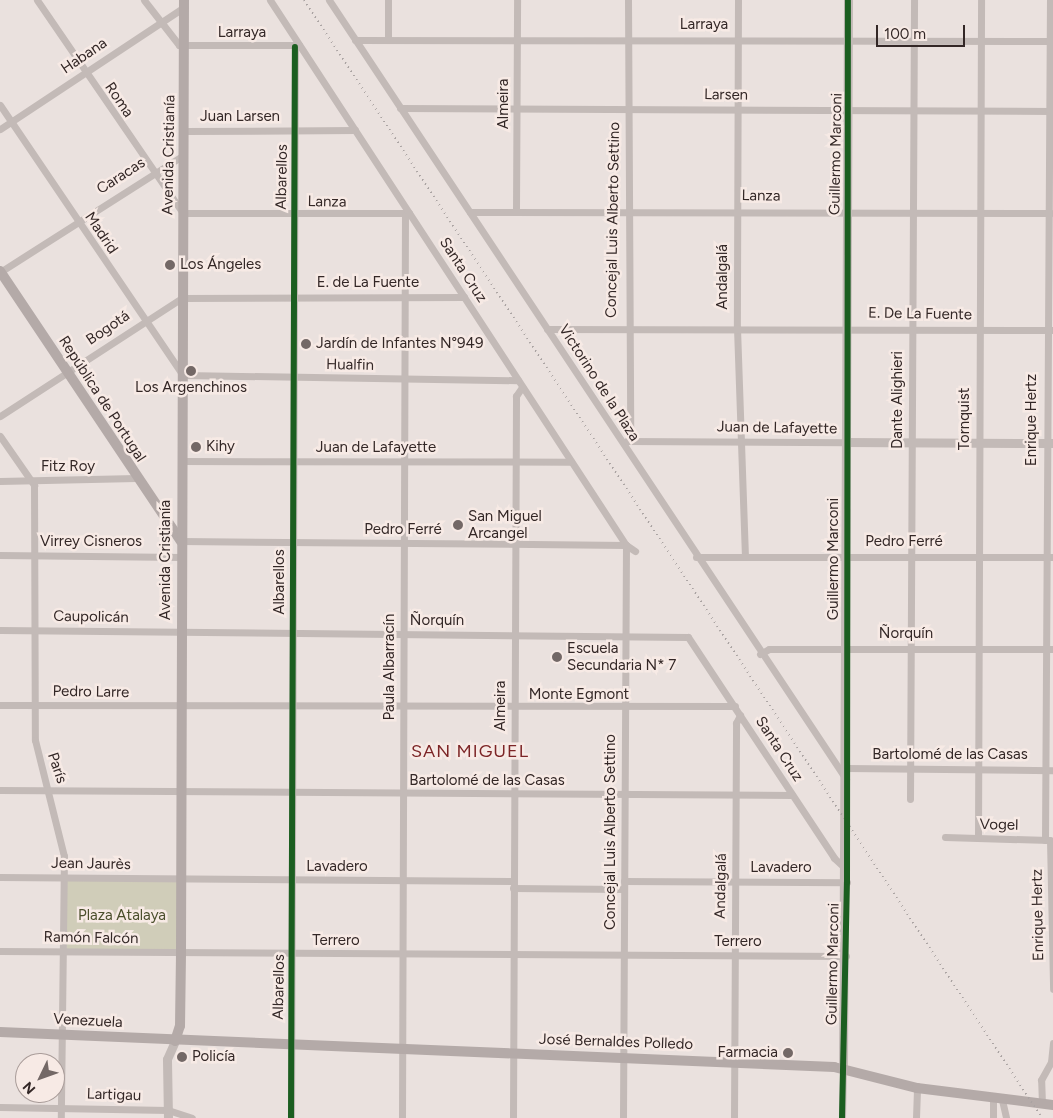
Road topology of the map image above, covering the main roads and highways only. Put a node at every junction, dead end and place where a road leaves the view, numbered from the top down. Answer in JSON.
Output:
{"nodes":[{"id":1,"x":184,"y":4,"type":"edge"},
{"id":2,"x":0,"y":272,"type":"edge"},
{"id":3,"x":181,"y":541,"type":"junction"},
{"id":4,"x":0,"y":1032,"type":"edge"},
{"id":5,"x":175,"y":1041,"type":"junction"},
{"id":6,"x":1053,"y":1106,"type":"edge"}],
"edges":[{"from":1,"to":3,"type":"main road","name":"Avenida Cristianía"},
{"from":2,"to":3,"type":"main road","name":"República de Portugal"},
{"from":3,"to":5,"type":"main road","name":"Avenida Cristianía"},
{"from":4,"to":5,"type":"main road","name":"Venezuela"},
{"from":5,"to":6,"type":"main road","name":"José Bernaldes Polledo"}]}
